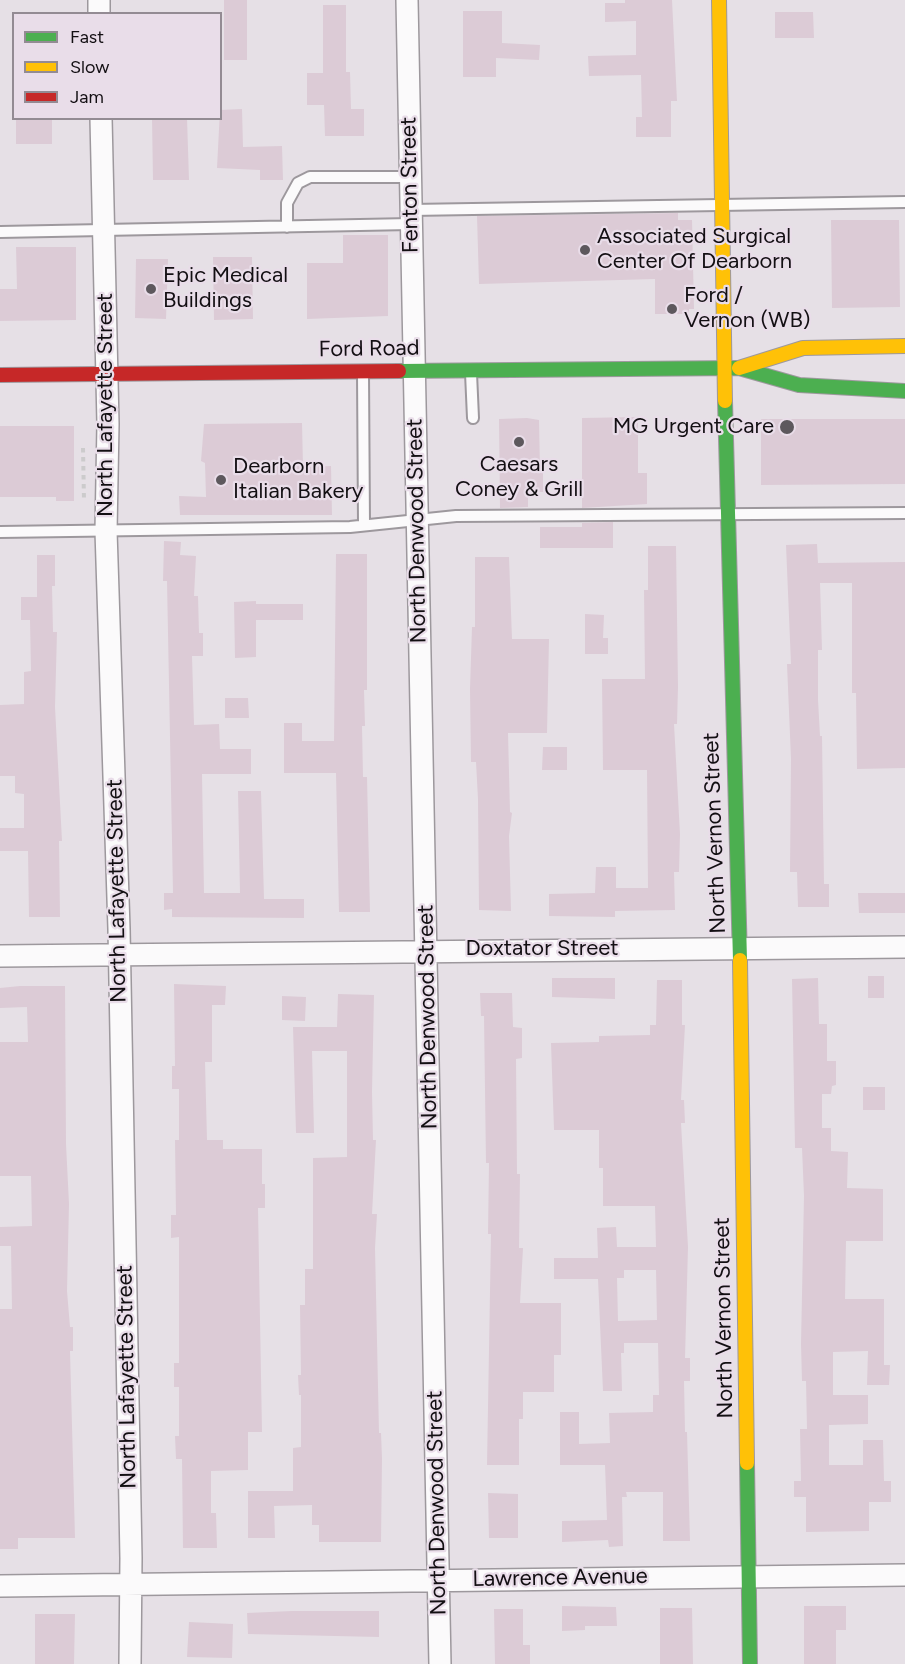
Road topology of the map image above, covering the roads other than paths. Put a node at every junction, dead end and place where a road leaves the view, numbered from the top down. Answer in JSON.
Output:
{"nodes":[{"id":1,"x":407,"y":0,"type":"edge"},
{"id":2,"x":719,"y":0,"type":"edge"},
{"id":3,"x":101,"y":120,"type":"edge"},
{"id":4,"x":410,"y":177,"type":"junction"},
{"id":5,"x":905,"y":202,"type":"edge"},
{"id":6,"x":723,"y":205,"type":"junction"},
{"id":7,"x":411,"y":217,"type":"junction"},
{"id":8,"x":287,"y":227,"type":"junction"},
{"id":9,"x":104,"y":231,"type":"junction"},
{"id":10,"x":0,"y":232,"type":"edge"},
{"id":11,"x":905,"y":346,"type":"edge"},
{"id":12,"x":731,"y":368,"type":"junction"},
{"id":13,"x":413,"y":369,"type":"junction"},
{"id":14,"x":471,"y":369,"type":"junction"},
{"id":15,"x":362,"y":371,"type":"junction"},
{"id":16,"x":107,"y":372,"type":"junction"},
{"id":17,"x":0,"y":375,"type":"edge"},
{"id":18,"x":905,"y":391,"type":"edge"},
{"id":19,"x":473,"y":418,"type":"dead end"},
{"id":20,"x":905,"y":513,"type":"edge"},
{"id":21,"x":727,"y":515,"type":"junction"},
{"id":22,"x":416,"y":522,"type":"junction"},
{"id":23,"x":364,"y":525,"type":"junction"},
{"id":24,"x":106,"y":531,"type":"junction"},
{"id":25,"x":0,"y":532,"type":"edge"},
{"id":26,"x":740,"y":947,"type":"junction"},
{"id":27,"x":905,"y":947,"type":"edge"},
{"id":28,"x":427,"y":950,"type":"junction"},
{"id":29,"x":119,"y":954,"type":"junction"},
{"id":30,"x":0,"y":956,"type":"edge"},
{"id":31,"x":905,"y":1575,"type":"edge"},
{"id":32,"x":749,"y":1576,"type":"junction"},
{"id":33,"x":438,"y":1579,"type":"junction"},
{"id":34,"x":0,"y":1586,"type":"edge"},
{"id":35,"x":129,"y":1586,"type":"junction"},
{"id":36,"x":130,"y":1664,"type":"edge"},
{"id":37,"x":440,"y":1664,"type":"edge"},
{"id":38,"x":750,"y":1664,"type":"edge"}],
"edges":[{"from":1,"to":4,"type":"street","name":"Fenton Street"},
{"from":2,"to":6,"type":"street","name":"North Vernon Street"},
{"from":3,"to":9,"type":"street","name":"North Lafayette Street"},
{"from":4,"to":7,"type":"street","name":"Fenton Street"},
{"from":4,"to":8,"type":"lane"},
{"from":5,"to":6,"type":"lane"},
{"from":6,"to":7,"type":"lane"},
{"from":6,"to":12,"type":"street","name":"North Vernon Street"},
{"from":7,"to":8,"type":"lane"},
{"from":7,"to":13,"type":"street","name":"Fenton Street"},
{"from":8,"to":9,"type":"lane"},
{"from":9,"to":10,"type":"lane"},
{"from":9,"to":16,"type":"street","name":"North Lafayette Street"},
{"from":11,"to":12,"type":"street","name":"Ford Road"},
{"from":12,"to":14,"type":"street","name":"Ford Road"},
{"from":12,"to":18,"type":"street","name":"Ford Road"},
{"from":12,"to":21,"type":"street","name":"North Vernon Street"},
{"from":13,"to":14,"type":"street","name":"Ford Road"},
{"from":13,"to":15,"type":"street","name":"Ford Road"},
{"from":13,"to":22,"type":"street","name":"North Denwood Street"},
{"from":14,"to":19,"type":"lane"},
{"from":15,"to":16,"type":"street","name":"Ford Road"},
{"from":15,"to":23,"type":"lane"},
{"from":16,"to":17,"type":"street","name":"Ford Road"},
{"from":16,"to":24,"type":"street","name":"North Lafayette Street"},
{"from":20,"to":21,"type":"lane"},
{"from":21,"to":22,"type":"lane"},
{"from":21,"to":26,"type":"street","name":"North Vernon Street"},
{"from":22,"to":23,"type":"lane"},
{"from":22,"to":28,"type":"street","name":"North Denwood Street"},
{"from":23,"to":24,"type":"lane"},
{"from":24,"to":25,"type":"lane"},
{"from":24,"to":29,"type":"street","name":"North Lafayette Street"},
{"from":26,"to":27,"type":"street","name":"Doxtator Street"},
{"from":26,"to":28,"type":"street","name":"Doxtator Street"},
{"from":26,"to":32,"type":"street","name":"North Vernon Street"},
{"from":28,"to":29,"type":"street","name":"Doxtator Street"},
{"from":28,"to":33,"type":"street","name":"North Denwood Street"},
{"from":29,"to":30,"type":"street","name":"Doxtator Street"},
{"from":29,"to":35,"type":"street","name":"North Lafayette Street"},
{"from":31,"to":32,"type":"street","name":"Lawrence Avenue"},
{"from":32,"to":33,"type":"street","name":"Lawrence Avenue"},
{"from":32,"to":38,"type":"street","name":"North Vernon Street"},
{"from":33,"to":35,"type":"street","name":"Lawrence Avenue"},
{"from":33,"to":37,"type":"street","name":"North Denwood Street"},
{"from":34,"to":35,"type":"street","name":"Lawrence Avenue"},
{"from":35,"to":36,"type":"street","name":"North Lafayette Street"}]}
